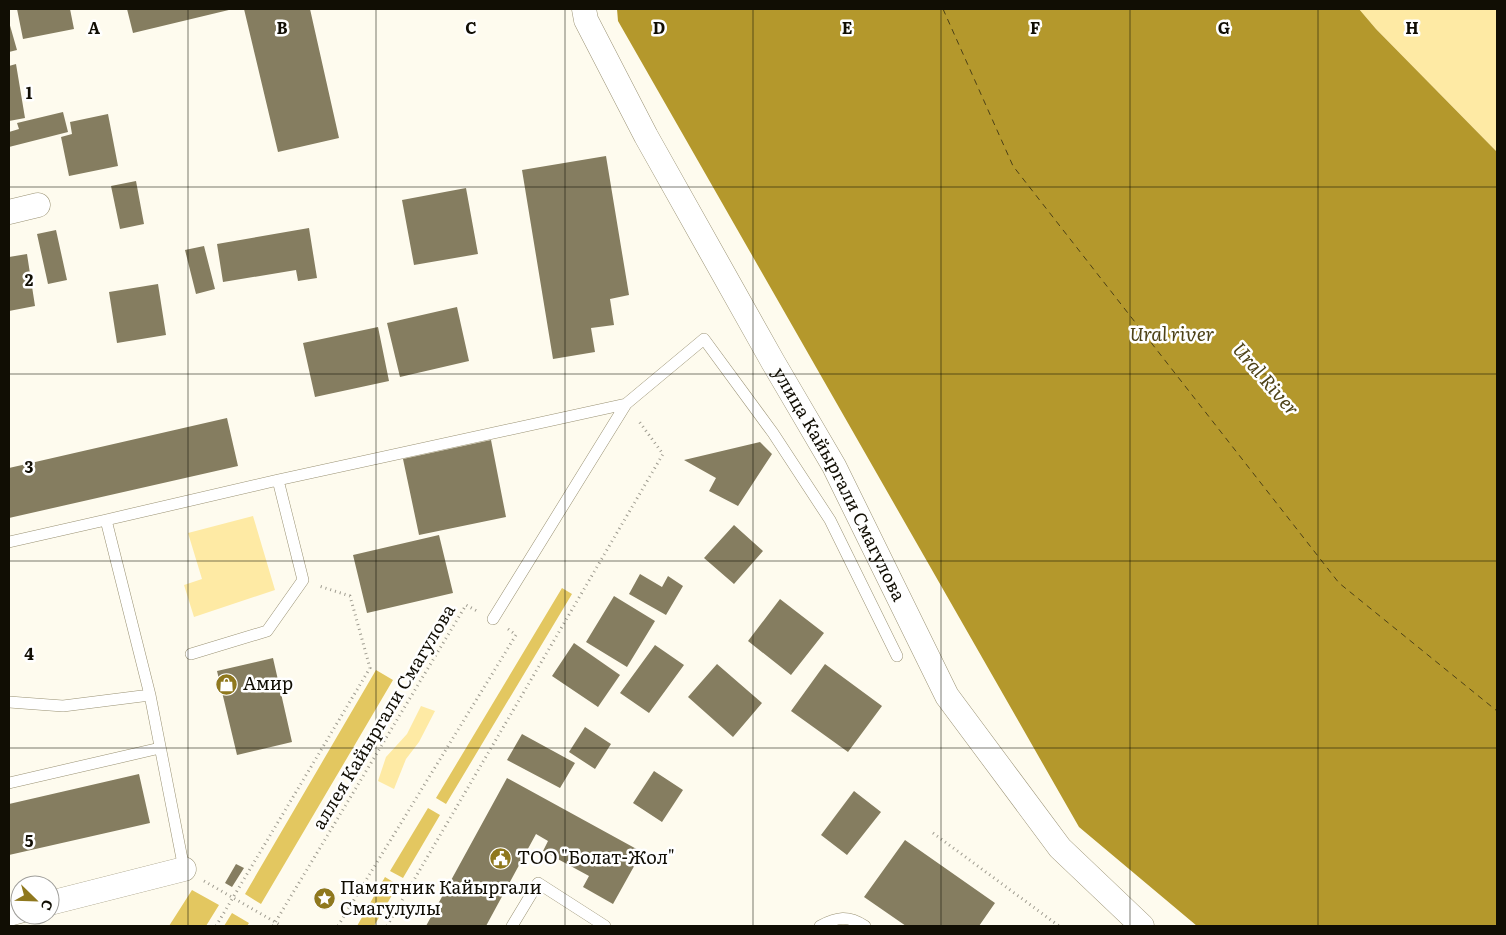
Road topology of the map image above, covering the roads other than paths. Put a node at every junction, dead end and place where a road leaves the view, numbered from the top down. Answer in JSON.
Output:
{"nodes":[{"id":1,"x":584,"y":9,"type":"edge"},
{"id":2,"x":38,"y":205,"type":"dead end"},
{"id":3,"x":9,"y":212,"type":"edge"},
{"id":4,"x":626,"y":404,"type":"junction"},
{"id":5,"x":278,"y":480,"type":"junction"},
{"id":6,"x":106,"y":520,"type":"junction"},
{"id":7,"x":9,"y":542,"type":"edge"},
{"id":8,"x":493,"y":619,"type":"road end"},
{"id":9,"x":191,"y":654,"type":"dead end"},
{"id":10,"x":897,"y":656,"type":"dead end"},
{"id":11,"x":150,"y":695,"type":"junction"},
{"id":12,"x":9,"y":702,"type":"edge"},
{"id":13,"x":160,"y":748,"type":"junction"},
{"id":14,"x":9,"y":783,"type":"edge"},
{"id":15,"x":184,"y":869,"type":"joint"},
{"id":16,"x":60,"y":901,"type":"edge"},
{"id":17,"x":512,"y":926,"type":"edge"},
{"id":18,"x":605,"y":926,"type":"edge"},
{"id":19,"x":820,"y":926,"type":"edge"},
{"id":20,"x":865,"y":926,"type":"edge"},
{"id":21,"x":1142,"y":926,"type":"edge"}],
"edges":[{"from":1,"to":21,"type":"street","name":"улица Кайыргали Смагулова"},
{"from":2,"to":3,"type":"street"},
{"from":4,"to":5,"type":"lane"},
{"from":4,"to":8,"type":"lane"},
{"from":4,"to":10,"type":"lane"},
{"from":5,"to":6,"type":"lane"},
{"from":5,"to":9,"type":"lane"},
{"from":6,"to":7,"type":"lane"},
{"from":6,"to":11,"type":"lane"},
{"from":11,"to":12,"type":"lane"},
{"from":11,"to":13,"type":"lane"},
{"from":13,"to":14,"type":"lane"},
{"from":13,"to":15,"type":"lane"},
{"from":15,"to":16,"type":"street"},
{"from":17,"to":18,"type":"lane"},
{"from":19,"to":20,"type":"lane"}]}
